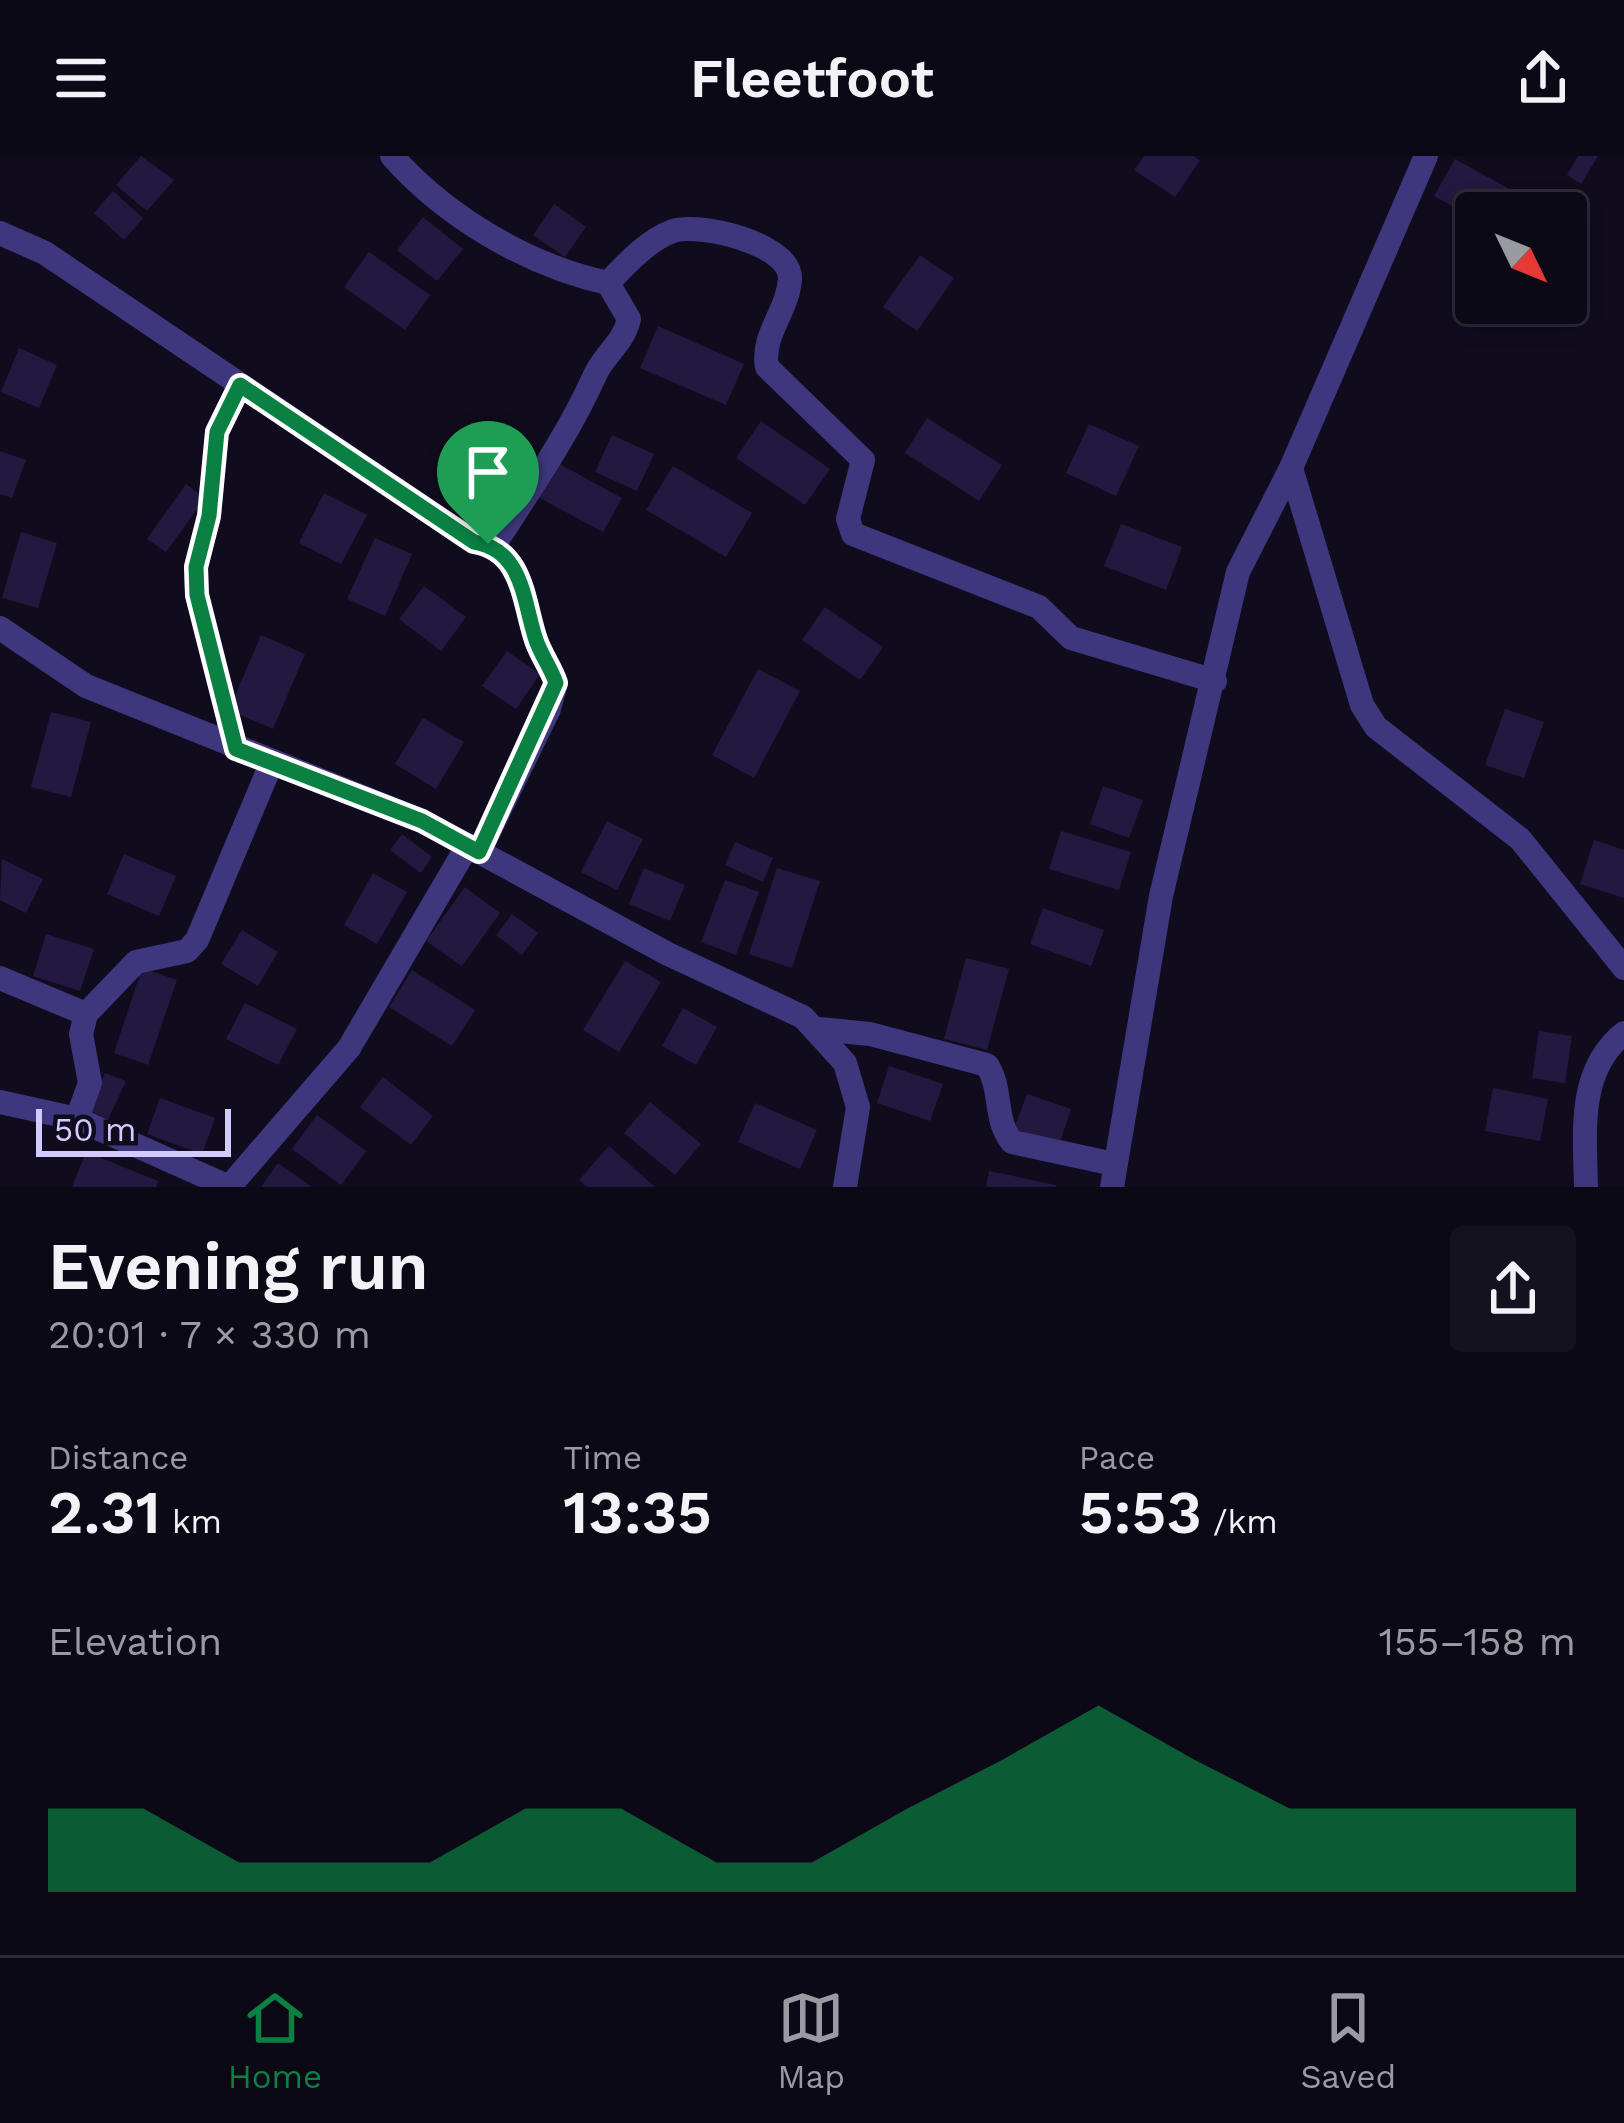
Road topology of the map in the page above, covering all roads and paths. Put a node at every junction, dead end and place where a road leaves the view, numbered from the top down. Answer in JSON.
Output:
{"nodes":[{"id":1,"x":392,"y":156,"type":"edge"},
{"id":2,"x":1426,"y":156,"type":"edge"},
{"id":3,"x":0,"y":232,"type":"edge"},
{"id":4,"x":608,"y":283,"type":"junction"},
{"id":5,"x":240,"y":385,"type":"junction"},
{"id":6,"x":1291,"y":468,"type":"junction"},
{"id":7,"x":488,"y":544,"type":"junction"},
{"id":8,"x":0,"y":628,"type":"edge"},
{"id":9,"x":1215,"y":681,"type":"junction"},
{"id":10,"x":236,"y":749,"type":"junction"},
{"id":11,"x":271,"y":764,"type":"junction"},
{"id":12,"x":474,"y":849,"type":"junction"},
{"id":13,"x":1624,"y":968,"type":"edge"},
{"id":14,"x":0,"y":978,"type":"edge"},
{"id":15,"x":86,"y":1014,"type":"junction"},
{"id":16,"x":819,"y":1029,"type":"junction"},
{"id":17,"x":1624,"y":1033,"type":"edge"},
{"id":18,"x":0,"y":1102,"type":"edge"},
{"id":19,"x":77,"y":1119,"type":"junction"},
{"id":20,"x":1113,"y":1176,"type":"edge"},
{"id":21,"x":229,"y":1187,"type":"edge"},
{"id":22,"x":845,"y":1187,"type":"edge"},
{"id":23,"x":1586,"y":1187,"type":"edge"}],
"edges":[{"from":1,"to":4,"type":"street"},
{"from":2,"to":6,"type":"street"},
{"from":3,"to":5,"type":"street"},
{"from":4,"to":7,"type":"street"},
{"from":4,"to":9,"type":"street"},
{"from":5,"to":7,"type":"street"},
{"from":5,"to":10,"type":"street"},
{"from":6,"to":9,"type":"street"},
{"from":6,"to":13,"type":"street"},
{"from":7,"to":12,"type":"street"},
{"from":8,"to":10,"type":"street"},
{"from":9,"to":20,"type":"street"},
{"from":10,"to":11,"type":"street"},
{"from":11,"to":12,"type":"street"},
{"from":11,"to":15,"type":"street"},
{"from":12,"to":16,"type":"street"},
{"from":12,"to":21,"type":"street"},
{"from":14,"to":15,"type":"street"},
{"from":15,"to":19,"type":"street"},
{"from":16,"to":20,"type":"street"},
{"from":16,"to":22,"type":"street"},
{"from":17,"to":23,"type":"street"},
{"from":18,"to":19,"type":"street"},
{"from":19,"to":21,"type":"street"}]}
